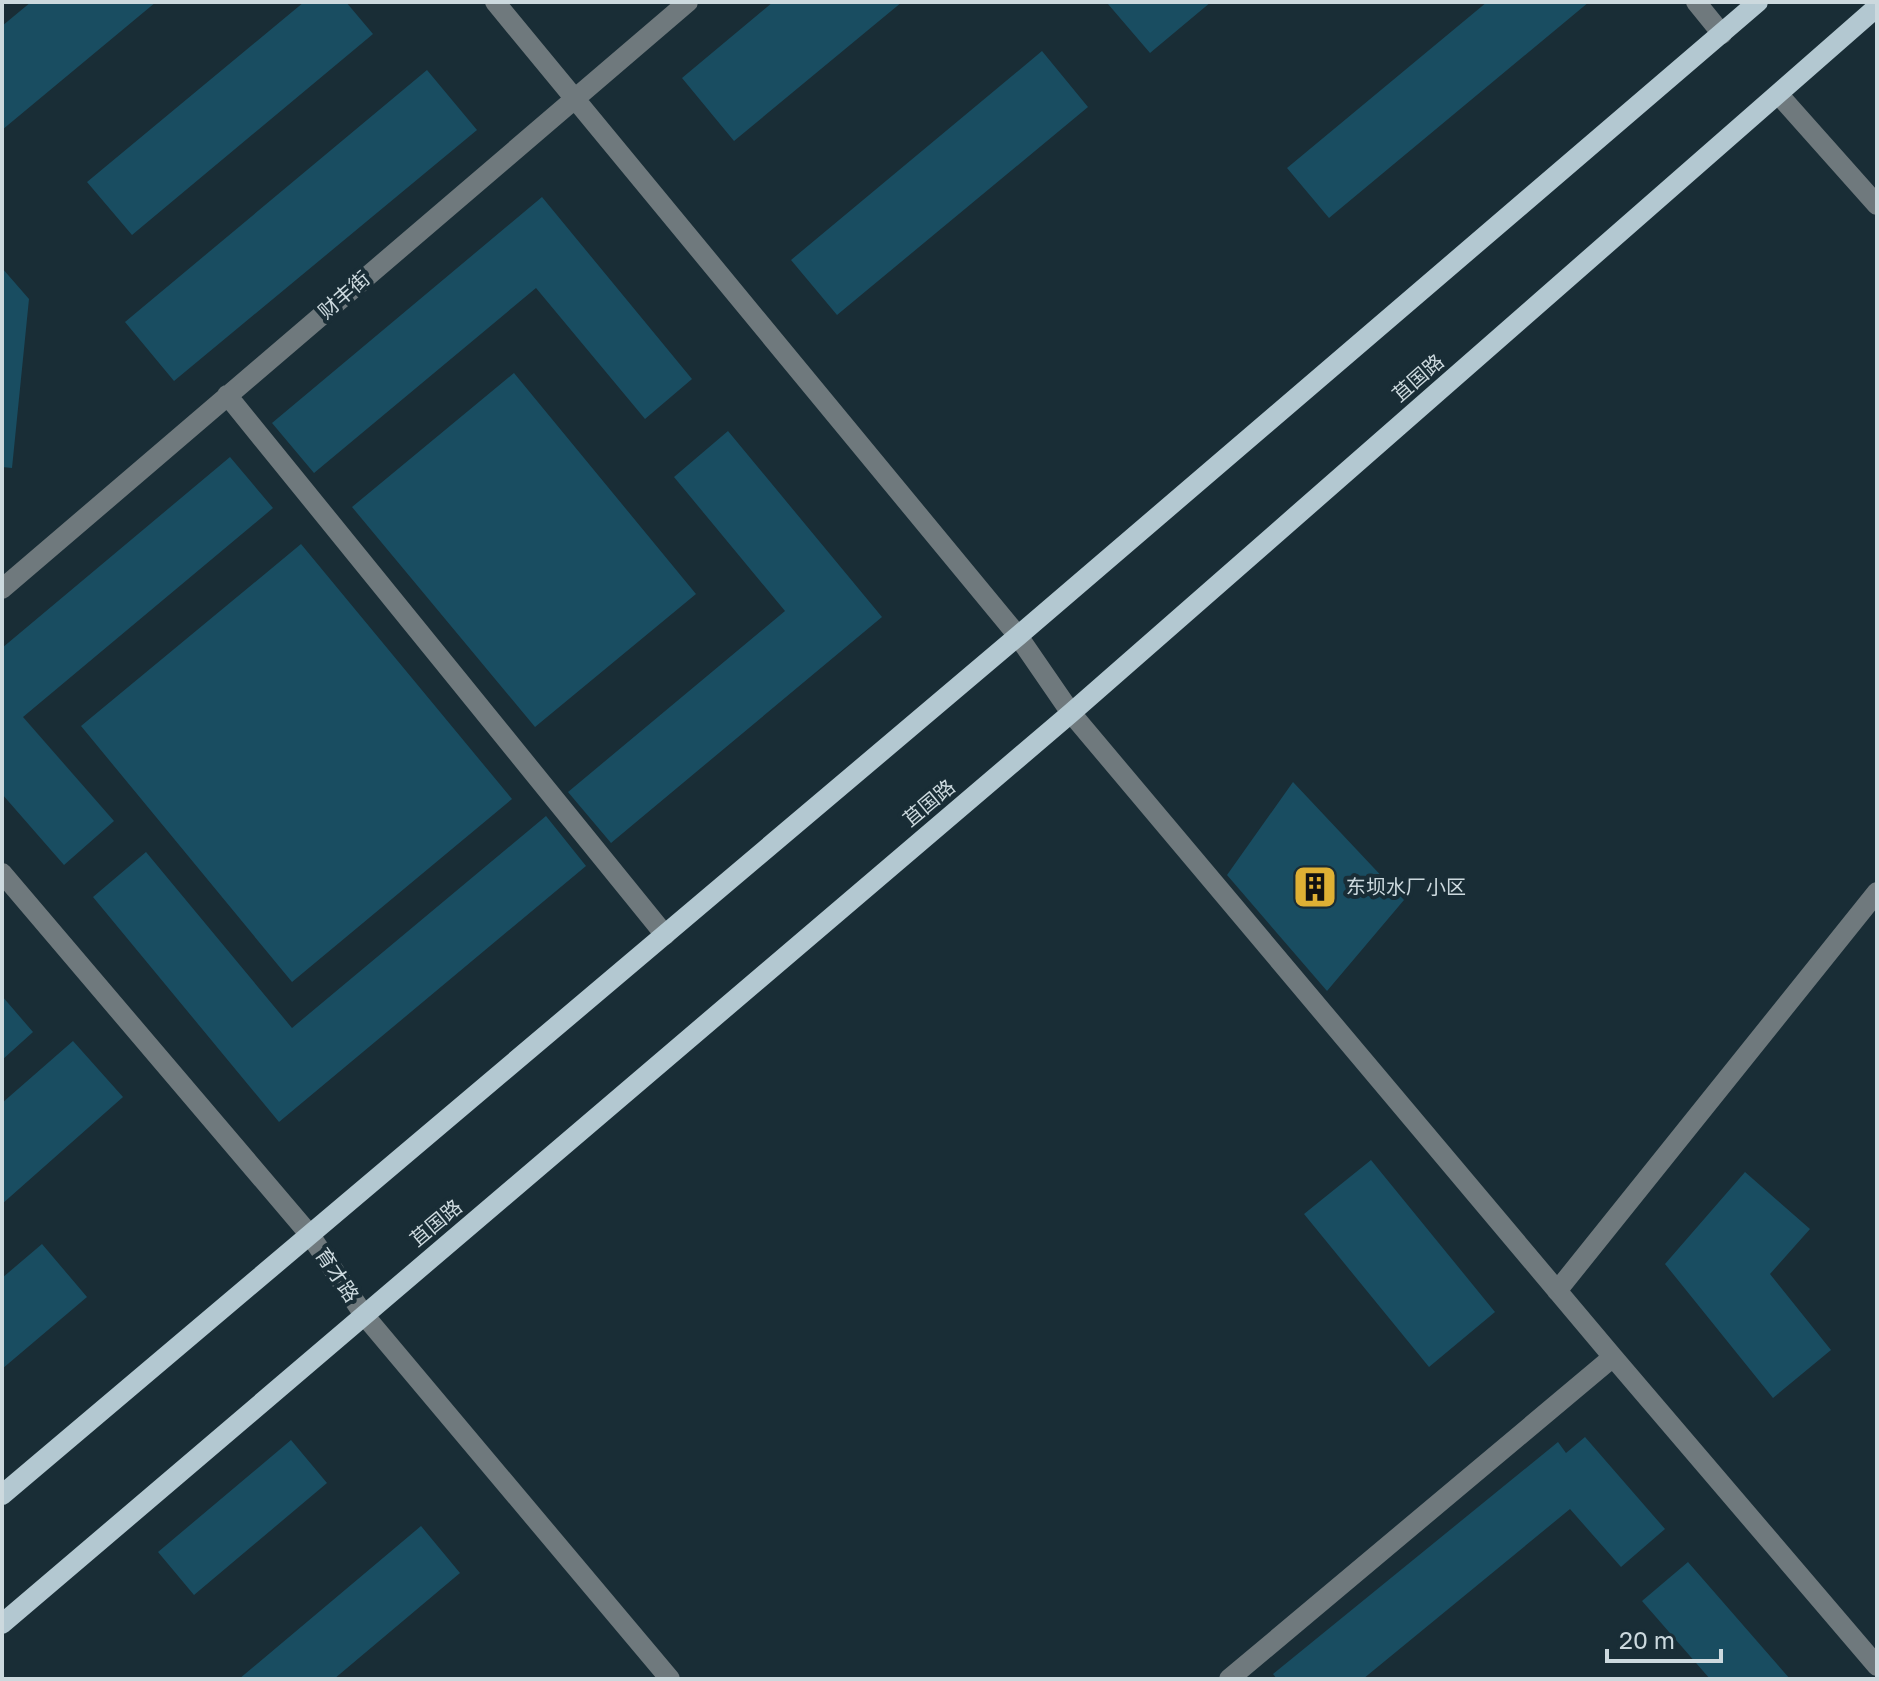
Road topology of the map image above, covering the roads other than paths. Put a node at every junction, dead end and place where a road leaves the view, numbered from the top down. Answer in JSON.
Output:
{"nodes":[{"id":1,"x":495,"y":2,"type":"edge"},
{"id":2,"x":688,"y":2,"type":"edge"},
{"id":3,"x":1696,"y":2,"type":"edge"},
{"id":4,"x":1758,"y":2,"type":"edge"},
{"id":5,"x":1877,"y":7,"type":"edge"},
{"id":6,"x":1722,"y":34,"type":"junction"},
{"id":7,"x":1779,"y":95,"type":"junction"},
{"id":8,"x":574,"y":97,"type":"junction"},
{"id":9,"x":1877,"y":205,"type":"edge"},
{"id":10,"x":227,"y":395,"type":"junction"},
{"id":11,"x":2,"y":589,"type":"edge"},
{"id":12,"x":1018,"y":636,"type":"junction"},
{"id":13,"x":1071,"y":713,"type":"junction"},
{"id":14,"x":2,"y":873,"type":"edge"},
{"id":15,"x":1877,"y":892,"type":"edge"},
{"id":16,"x":665,"y":935,"type":"junction"},
{"id":17,"x":310,"y":1235,"type":"junction"},
{"id":18,"x":1557,"y":1291,"type":"junction"},
{"id":19,"x":364,"y":1315,"type":"junction"},
{"id":20,"x":1613,"y":1357,"type":"junction"},
{"id":21,"x":2,"y":1495,"type":"edge"},
{"id":22,"x":2,"y":1624,"type":"edge"},
{"id":23,"x":1877,"y":1666,"type":"edge"},
{"id":24,"x":670,"y":1679,"type":"edge"},
{"id":25,"x":1229,"y":1679,"type":"edge"}],
"edges":[{"from":1,"to":8,"type":"street"},
{"from":2,"to":8,"type":"street","name":"财丰街"},
{"from":3,"to":6,"type":"street"},
{"from":4,"to":6,"type":"main road"},
{"from":5,"to":7,"type":"main road","name":"苴国路"},
{"from":6,"to":12,"type":"main road"},
{"from":7,"to":9,"type":"street"},
{"from":7,"to":13,"type":"main road","name":"苴国路"},
{"from":8,"to":10,"type":"street","name":"财丰街"},
{"from":8,"to":12,"type":"street"},
{"from":10,"to":11,"type":"street","name":"财丰街"},
{"from":10,"to":16,"type":"street"},
{"from":12,"to":13,"type":"street"},
{"from":12,"to":16,"type":"main road"},
{"from":13,"to":18,"type":"street"},
{"from":13,"to":19,"type":"main road","name":"苴国路"},
{"from":14,"to":17,"type":"street","name":"育才路"},
{"from":15,"to":18,"type":"street"},
{"from":16,"to":17,"type":"main road"},
{"from":17,"to":19,"type":"street","name":"育才路"},
{"from":17,"to":21,"type":"main road"},
{"from":18,"to":20,"type":"street"},
{"from":19,"to":22,"type":"main road","name":"苴国路"},
{"from":19,"to":24,"type":"street","name":"育才路"},
{"from":20,"to":23,"type":"street"},
{"from":20,"to":25,"type":"street"}]}
